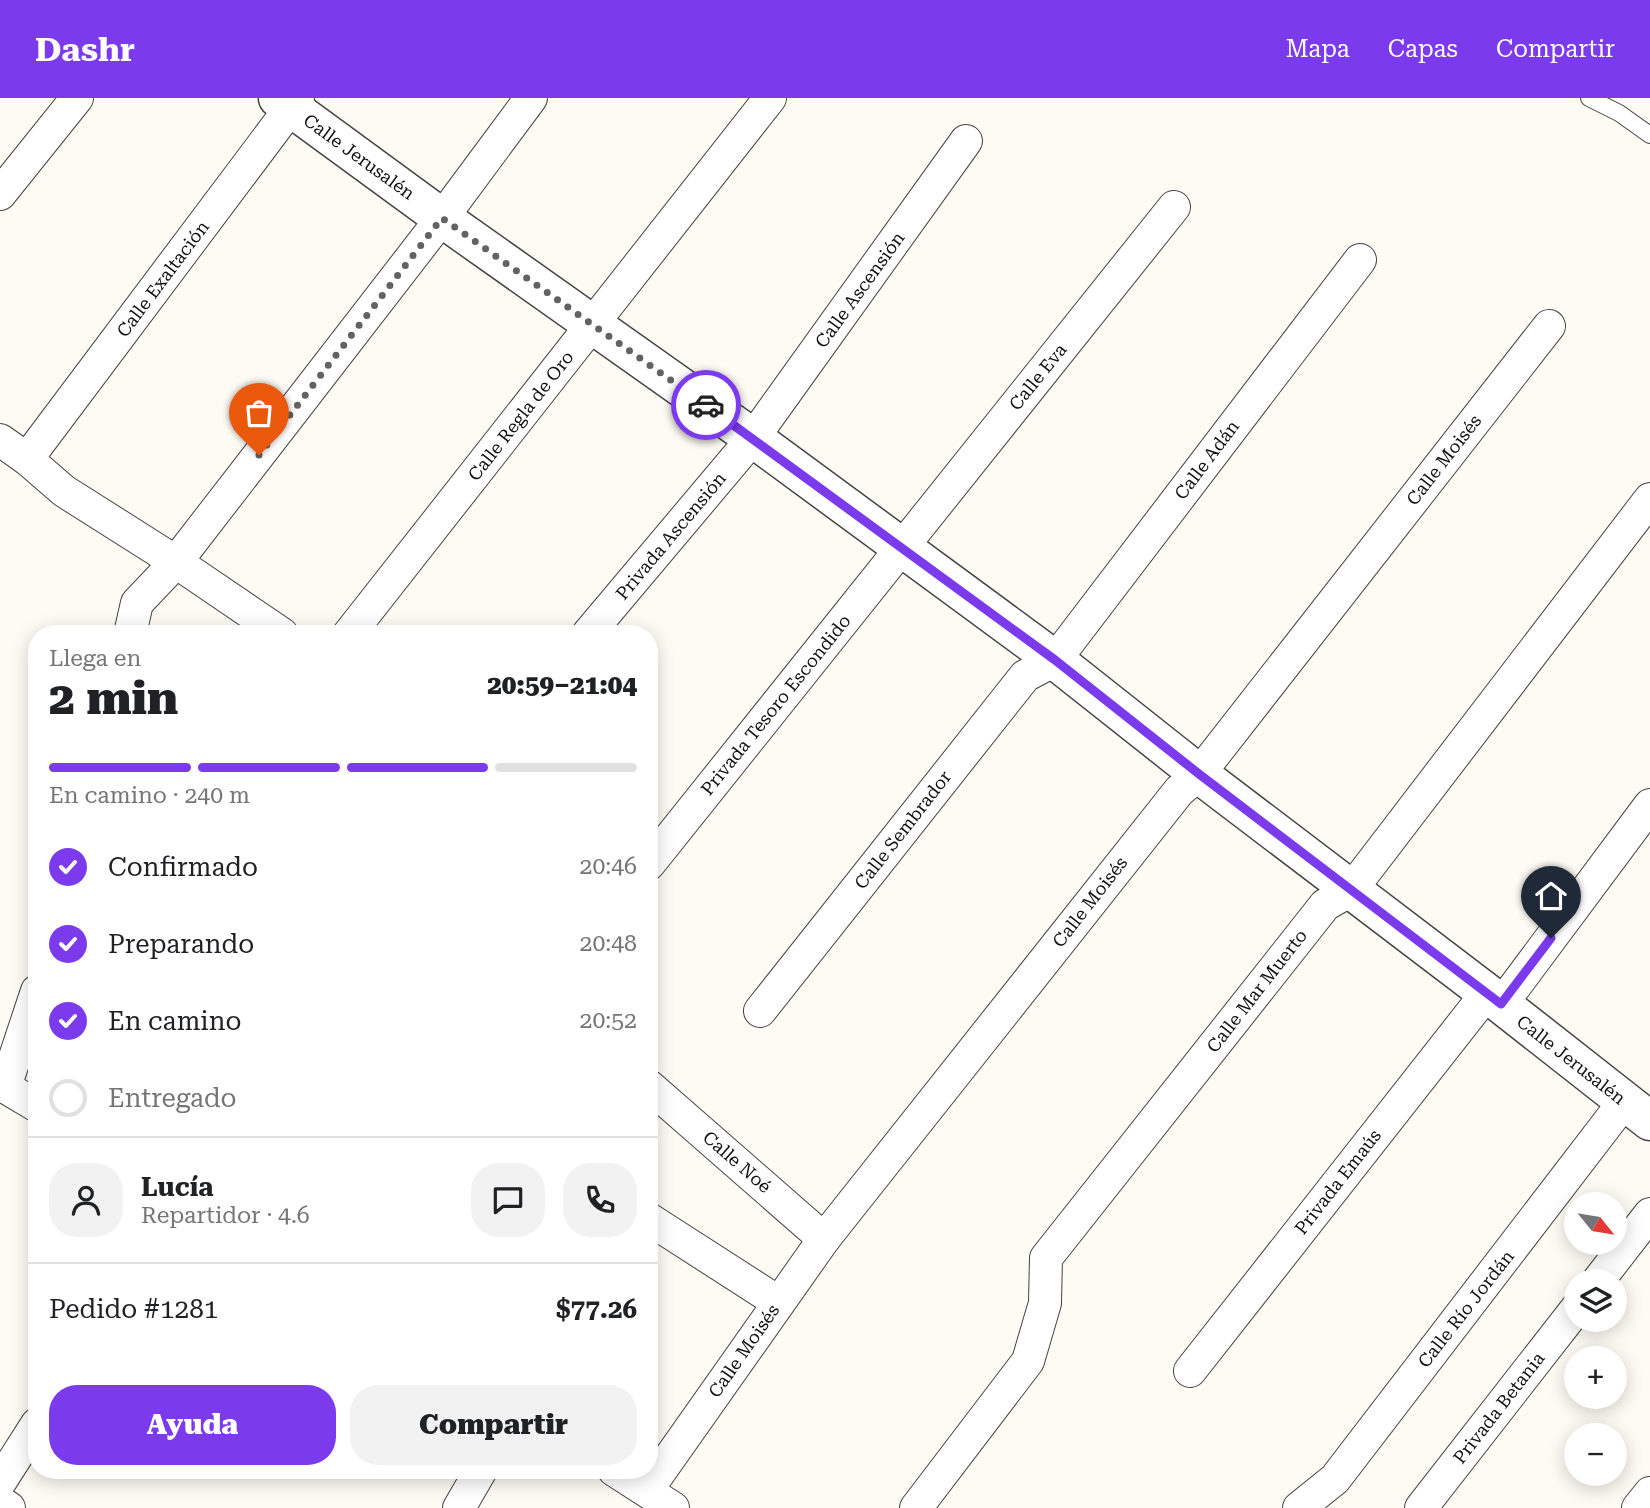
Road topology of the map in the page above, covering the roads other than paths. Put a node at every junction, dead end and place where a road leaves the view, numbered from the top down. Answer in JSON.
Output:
{"nodes":[{"id":1,"x":77,"y":98,"type":"edge"},
{"id":2,"x":531,"y":98,"type":"edge"},
{"id":3,"x":770,"y":98,"type":"edge"},
{"id":4,"x":1589,"y":98,"type":"edge"},
{"id":5,"x":290,"y":101,"type":"edge"},
{"id":6,"x":1650,"y":135,"type":"edge"},
{"id":7,"x":966,"y":141,"type":"dead end"},
{"id":8,"x":0,"y":194,"type":"edge"},
{"id":9,"x":1174,"y":207,"type":"dead end"},
{"id":10,"x":442,"y":218,"type":"junction"},
{"id":11,"x":1360,"y":260,"type":"dead end"},
{"id":12,"x":592,"y":326,"type":"junction"},
{"id":13,"x":1549,"y":326,"type":"dead end"},
{"id":14,"x":753,"y":438,"type":"junction"},
{"id":15,"x":0,"y":440,"type":"edge"},
{"id":16,"x":27,"y":459,"type":"junction"},
{"id":17,"x":1650,"y":499,"type":"edge"},
{"id":18,"x":902,"y":547,"type":"junction"},
{"id":19,"x":176,"y":562,"type":"junction"},
{"id":20,"x":132,"y":625,"type":"edge"},
{"id":21,"x":269,"y":625,"type":"edge"},
{"id":22,"x":356,"y":625,"type":"edge"},
{"id":23,"x":596,"y":625,"type":"edge"},
{"id":24,"x":1055,"y":660,"type":"junction"},
{"id":25,"x":1199,"y":774,"type":"junction"},
{"id":26,"x":1650,"y":806,"type":"edge"},
{"id":27,"x":658,"y":852,"type":"edge"},
{"id":28,"x":1350,"y":890,"type":"junction"},
{"id":29,"x":1494,"y":999,"type":"junction"},
{"id":30,"x":760,"y":1011,"type":"dead end"},
{"id":31,"x":28,"y":1015,"type":"edge"},
{"id":32,"x":2,"y":1085,"type":"edge"},
{"id":33,"x":658,"y":1094,"type":"edge"},
{"id":34,"x":28,"y":1101,"type":"edge"},
{"id":35,"x":1643,"y":1115,"type":"edge"},
{"id":36,"x":1650,"y":1214,"type":"edge"},
{"id":37,"x":658,"y":1225,"type":"edge"},
{"id":38,"x":824,"y":1239,"type":"junction"},
{"id":39,"x":1607,"y":1269,"type":"edge"},
{"id":40,"x":778,"y":1302,"type":"junction"},
{"id":41,"x":1564,"y":1325,"type":"edge"},
{"id":42,"x":1190,"y":1371,"type":"dead end"},
{"id":43,"x":28,"y":1438,"type":"edge"},
{"id":44,"x":658,"y":1474,"type":"edge"},
{"id":45,"x":476,"y":1479,"type":"edge"},
{"id":46,"x":629,"y":1479,"type":"edge"},
{"id":47,"x":655,"y":1479,"type":"edge"},
{"id":48,"x":0,"y":1482,"type":"edge"},
{"id":49,"x":647,"y":1490,"type":"junction"},
{"id":50,"x":1650,"y":1493,"type":"edge"},
{"id":51,"x":0,"y":1503,"type":"edge"},
{"id":52,"x":9,"y":1508,"type":"edge"},
{"id":53,"x":459,"y":1508,"type":"edge"},
{"id":54,"x":673,"y":1508,"type":"edge"},
{"id":55,"x":916,"y":1508,"type":"edge"},
{"id":56,"x":1299,"y":1508,"type":"edge"},
{"id":57,"x":1421,"y":1508,"type":"edge"},
{"id":58,"x":1638,"y":1508,"type":"edge"}],
"edges":[{"from":1,"to":8,"type":"street"},
{"from":2,"to":10,"type":"street"},
{"from":3,"to":12,"type":"street","name":"Calle Regla de Oro"},
{"from":4,"to":6,"type":"lane"},
{"from":5,"to":10,"type":"street","name":"Calle Jerusalén"},
{"from":5,"to":16,"type":"street","name":"Calle Exaltación"},
{"from":7,"to":14,"type":"street","name":"Calle Ascensión"},
{"from":9,"to":18,"type":"street","name":"Calle Eva"},
{"from":10,"to":12,"type":"street","name":"Calle Jerusalén"},
{"from":10,"to":19,"type":"street"},
{"from":11,"to":24,"type":"street","name":"Calle Adán"},
{"from":12,"to":14,"type":"street","name":"Calle Jerusalén"},
{"from":12,"to":22,"type":"street","name":"Calle Regla de Oro"},
{"from":13,"to":25,"type":"street","name":"Calle Moisés"},
{"from":14,"to":18,"type":"street","name":"Calle Jerusalén"},
{"from":14,"to":23,"type":"street","name":"Privada Ascensión"},
{"from":15,"to":16,"type":"street"},
{"from":16,"to":19,"type":"street"},
{"from":17,"to":28,"type":"street","name":"Calle Mar Muerto"},
{"from":18,"to":24,"type":"street","name":"Calle Jerusalén"},
{"from":18,"to":27,"type":"street","name":"Privada Tesoro Escondido"},
{"from":19,"to":20,"type":"street"},
{"from":19,"to":21,"type":"street"},
{"from":24,"to":25,"type":"street","name":"Calle Jerusalén"},
{"from":24,"to":30,"type":"street","name":"Calle Sembrador"},
{"from":25,"to":28,"type":"street","name":"Calle Jerusalén"},
{"from":25,"to":38,"type":"street","name":"Calle Moisés"},
{"from":26,"to":29,"type":"street","name":"Privada Emaús"},
{"from":28,"to":29,"type":"street","name":"Calle Jerusalén"},
{"from":28,"to":55,"type":"street","name":"Calle Mar Muerto"},
{"from":29,"to":35,"type":"street","name":"Calle Jerusalén"},
{"from":29,"to":42,"type":"street","name":"Privada Emaús"},
{"from":31,"to":32,"type":"street"},
{"from":32,"to":34,"type":"street"},
{"from":33,"to":38,"type":"street","name":"Calle Noé"},
{"from":35,"to":56,"type":"street","name":"Calle Río Jordán"},
{"from":36,"to":39,"type":"street"},
{"from":37,"to":40,"type":"street"},
{"from":38,"to":40,"type":"street","name":"Calle Moisés"},
{"from":40,"to":44,"type":"street","name":"Calle Moisés"},
{"from":41,"to":57,"type":"street","name":"Privada Betania"},
{"from":43,"to":48,"type":"street"},
{"from":45,"to":53,"type":"street"},
{"from":46,"to":49,"type":"street"},
{"from":47,"to":49,"type":"street","name":"Calle Moisés"},
{"from":49,"to":54,"type":"street"},
{"from":50,"to":58,"type":"street"},
{"from":51,"to":52,"type":"street"}]}
